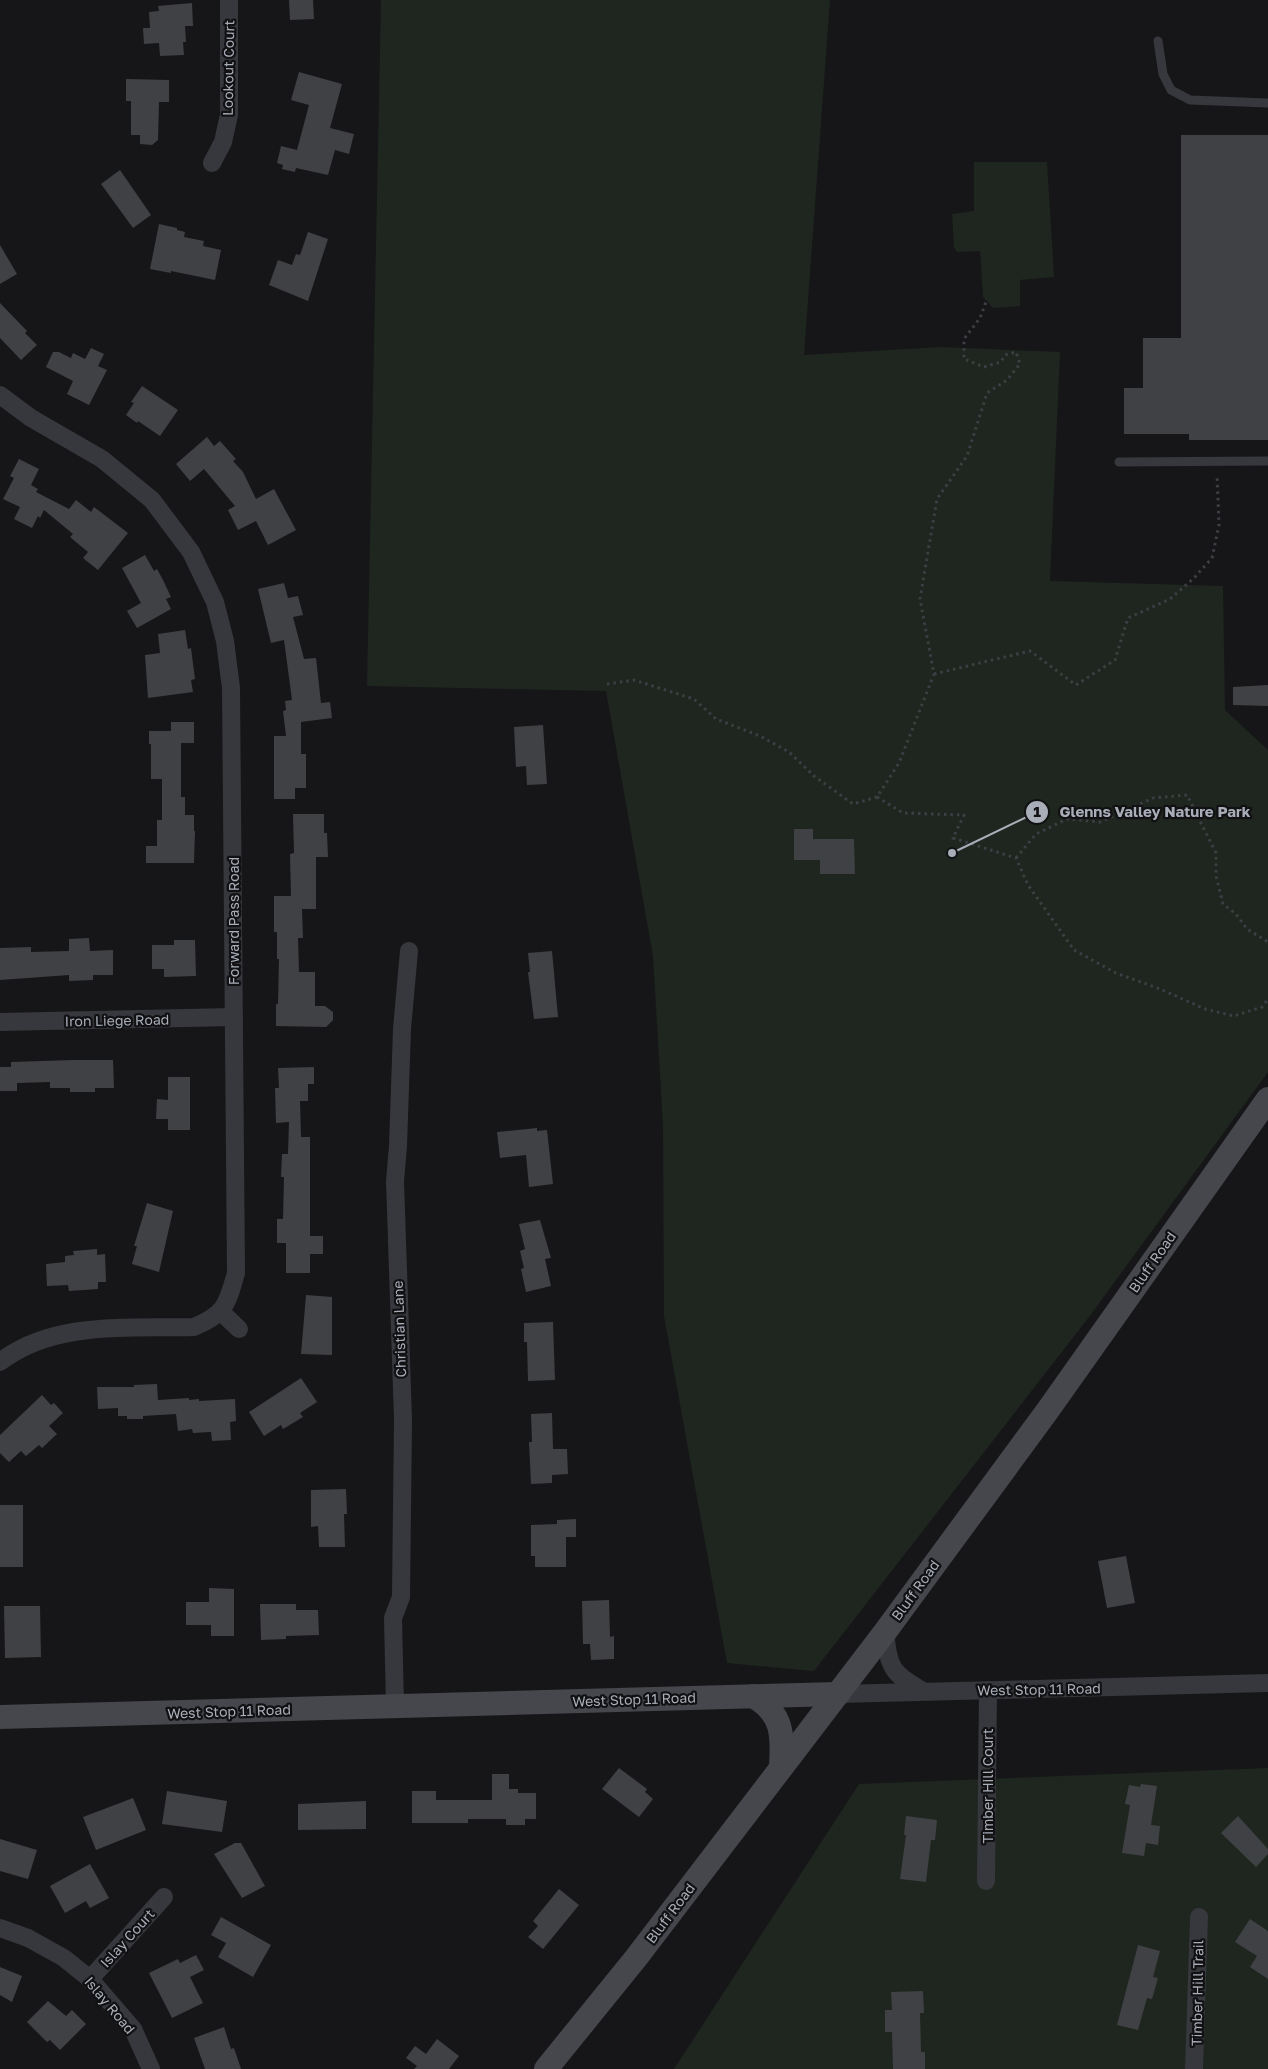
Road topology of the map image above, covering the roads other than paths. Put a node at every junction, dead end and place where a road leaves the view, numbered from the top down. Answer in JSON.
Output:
{"nodes":[{"id":1,"x":229,"y":0,"type":"edge"},
{"id":2,"x":1158,"y":41,"type":"dead end"},
{"id":3,"x":1268,"y":103,"type":"edge"},
{"id":4,"x":212,"y":163,"type":"dead end"},
{"id":5,"x":0,"y":395,"type":"edge"},
{"id":6,"x":1268,"y":461,"type":"edge"},
{"id":7,"x":1119,"y":462,"type":"dead end"},
{"id":8,"x":409,"y":951,"type":"dead end"},
{"id":9,"x":234,"y":1017,"type":"junction"},
{"id":10,"x":0,"y":1022,"type":"edge"},
{"id":11,"x":1268,"y":1099,"type":"edge"},
{"id":12,"x":220,"y":1311,"type":"junction"},
{"id":13,"x":239,"y":1329,"type":"dead end"},
{"id":14,"x":0,"y":1362,"type":"edge"},
{"id":15,"x":885,"y":1632,"type":"junction"},
{"id":16,"x":1268,"y":1683,"type":"edge"},
{"id":17,"x":988,"y":1690,"type":"junction"},
{"id":18,"x":923,"y":1692,"type":"junction"},
{"id":19,"x":838,"y":1694,"type":"junction"},
{"id":20,"x":753,"y":1696,"type":"junction"},
{"id":21,"x":395,"y":1706,"type":"junction"},
{"id":22,"x":0,"y":1717,"type":"edge"},
{"id":23,"x":781,"y":1766,"type":"junction"},
{"id":24,"x":986,"y":1881,"type":"dead end"},
{"id":25,"x":164,"y":1897,"type":"dead end"},
{"id":26,"x":1199,"y":1917,"type":"dead end"},
{"id":27,"x":0,"y":1928,"type":"edge"},
{"id":28,"x":90,"y":1979,"type":"junction"},
{"id":29,"x":151,"y":2069,"type":"edge"},
{"id":30,"x":546,"y":2069,"type":"edge"},
{"id":31,"x":1194,"y":2069,"type":"edge"}],
"edges":[{"from":1,"to":4,"type":"street","name":"Lookout Court"},
{"from":2,"to":3,"type":"lane"},
{"from":5,"to":9,"type":"street","name":"Forward Pass Road"},
{"from":6,"to":7,"type":"lane"},
{"from":8,"to":21,"type":"street","name":"Christian Lane"},
{"from":9,"to":10,"type":"street","name":"Iron Liege Road"},
{"from":9,"to":12,"type":"street","name":"Forward Pass Road"},
{"from":11,"to":15,"type":"main road","name":"Bluff Road"},
{"from":12,"to":13,"type":"street"},
{"from":12,"to":14,"type":"street","name":"Forward Pass Road"},
{"from":15,"to":18,"type":"street"},
{"from":15,"to":19,"type":"main road","name":"Bluff Road"},
{"from":16,"to":17,"type":"street","name":"West Stop 11 Road"},
{"from":17,"to":18,"type":"street","name":"West Stop 11 Road"},
{"from":17,"to":24,"type":"street","name":"Timber Hill Court"},
{"from":18,"to":19,"type":"street","name":"West Stop 11 Road"},
{"from":19,"to":20,"type":"main road","name":"West Stop 11 Road"},
{"from":19,"to":23,"type":"main road","name":"Bluff Road"},
{"from":20,"to":21,"type":"main road","name":"West Stop 11 Road"},
{"from":20,"to":23,"type":"main road"},
{"from":21,"to":22,"type":"main road","name":"West Stop 11 Road"},
{"from":23,"to":30,"type":"main road","name":"Bluff Road"},
{"from":25,"to":28,"type":"street","name":"Islay Court"},
{"from":26,"to":31,"type":"street","name":"Timber Hill Trail"},
{"from":27,"to":28,"type":"street","name":"Islay Road"},
{"from":28,"to":29,"type":"street","name":"Islay Road"}]}
